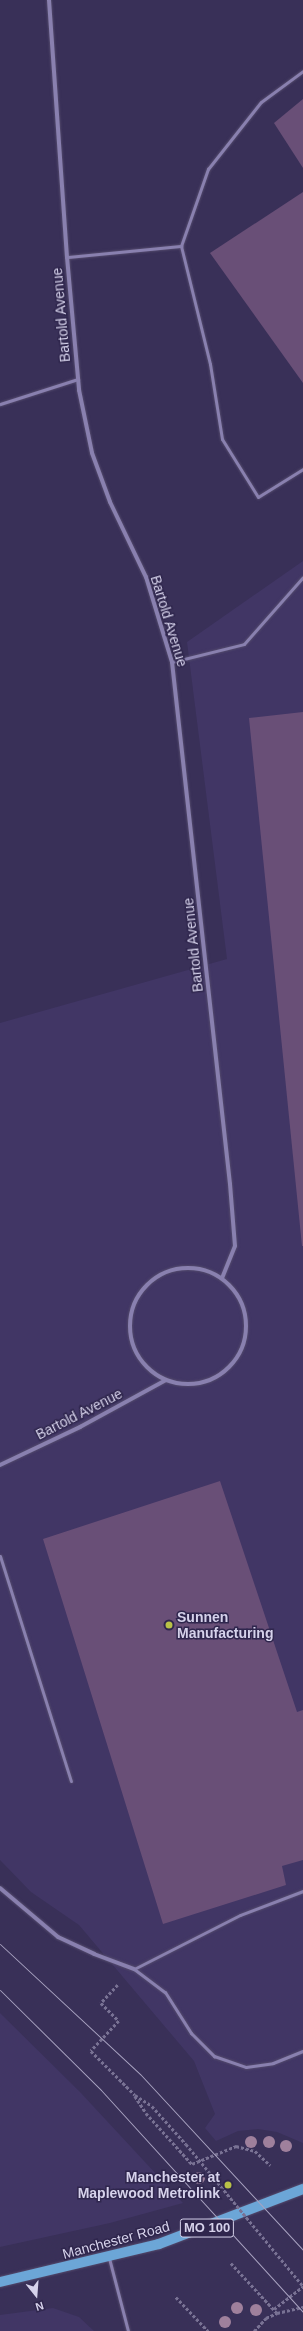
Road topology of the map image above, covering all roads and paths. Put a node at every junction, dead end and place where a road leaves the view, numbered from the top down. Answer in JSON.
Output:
{"nodes":[{"id":1,"x":49,"y":0,"type":"edge"},
{"id":2,"x":303,"y":71,"type":"edge"},
{"id":3,"x":181,"y":246,"type":"junction"},
{"id":4,"x":67,"y":257,"type":"junction"},
{"id":5,"x":78,"y":379,"type":"junction"},
{"id":6,"x":0,"y":404,"type":"edge"},
{"id":7,"x":303,"y":469,"type":"edge"},
{"id":8,"x":303,"y":577,"type":"edge"},
{"id":9,"x":172,"y":662,"type":"junction"},
{"id":10,"x":222,"y":1279,"type":"junction"},
{"id":11,"x":166,"y":1380,"type":"junction"},
{"id":12,"x":0,"y":1465,"type":"edge"},
{"id":13,"x":0,"y":1556,"type":"edge"},
{"id":14,"x":71,"y":1781,"type":"dead end"},
{"id":15,"x":0,"y":1888,"type":"edge"},
{"id":16,"x":303,"y":1891,"type":"edge"},
{"id":17,"x":134,"y":1969,"type":"junction"},
{"id":18,"x":118,"y":1985,"type":"dead end"},
{"id":19,"x":303,"y":2051,"type":"edge"},
{"id":20,"x":135,"y":2095,"type":"junction"},
{"id":21,"x":270,"y":2165,"type":"dead end"},
{"id":22,"x":303,"y":2189,"type":"edge"},
{"id":23,"x":109,"y":2258,"type":"junction"},
{"id":24,"x":231,"y":2263,"type":"dead end"},
{"id":25,"x":0,"y":2282,"type":"edge"},
{"id":26,"x":303,"y":2286,"type":"edge"},
{"id":27,"x":176,"y":2297,"type":"dead end"},
{"id":28,"x":303,"y":2307,"type":"edge"},
{"id":29,"x":274,"y":2309,"type":"junction"},
{"id":30,"x":277,"y":2313,"type":"junction"},
{"id":31,"x":128,"y":2331,"type":"edge"},
{"id":32,"x":208,"y":2331,"type":"edge"},
{"id":33,"x":254,"y":2331,"type":"edge"}],
"edges":[{"from":1,"to":4,"type":"street","name":"Bartold Avenue"},
{"from":2,"to":3,"type":"lane"},
{"from":3,"to":4,"type":"lane"},
{"from":3,"to":7,"type":"lane"},
{"from":4,"to":5,"type":"street","name":"Bartold Avenue"},
{"from":5,"to":6,"type":"lane"},
{"from":5,"to":9,"type":"street","name":"Bartold Avenue"},
{"from":8,"to":9,"type":"lane"},
{"from":9,"to":10,"type":"street","name":"Bartold Avenue"},
{"from":10,"to":11,"type":"street"},
{"from":10,"to":11,"type":"street"},
{"from":11,"to":12,"type":"street","name":"Bartold Avenue"},
{"from":13,"to":14,"type":"lane"},
{"from":15,"to":17,"type":"street"},
{"from":16,"to":17,"type":"lane"},
{"from":17,"to":19,"type":"lane"},
{"from":18,"to":20,"type":"path"},
{"from":20,"to":21,"type":"path"},
{"from":20,"to":26,"type":"path","bridge":true},
{"from":22,"to":23,"type":"main road","name":"Manchester Road","number":"MO 100"},
{"from":23,"to":25,"type":"main road","name":"Manchester Road","number":"MO 100"},
{"from":23,"to":31,"type":"lane"},
{"from":24,"to":29,"type":"path"},
{"from":26,"to":29,"type":"path"},
{"from":27,"to":32,"type":"path"},
{"from":28,"to":30,"type":"path"},
{"from":29,"to":30,"type":"path"},
{"from":30,"to":33,"type":"path"}]}
